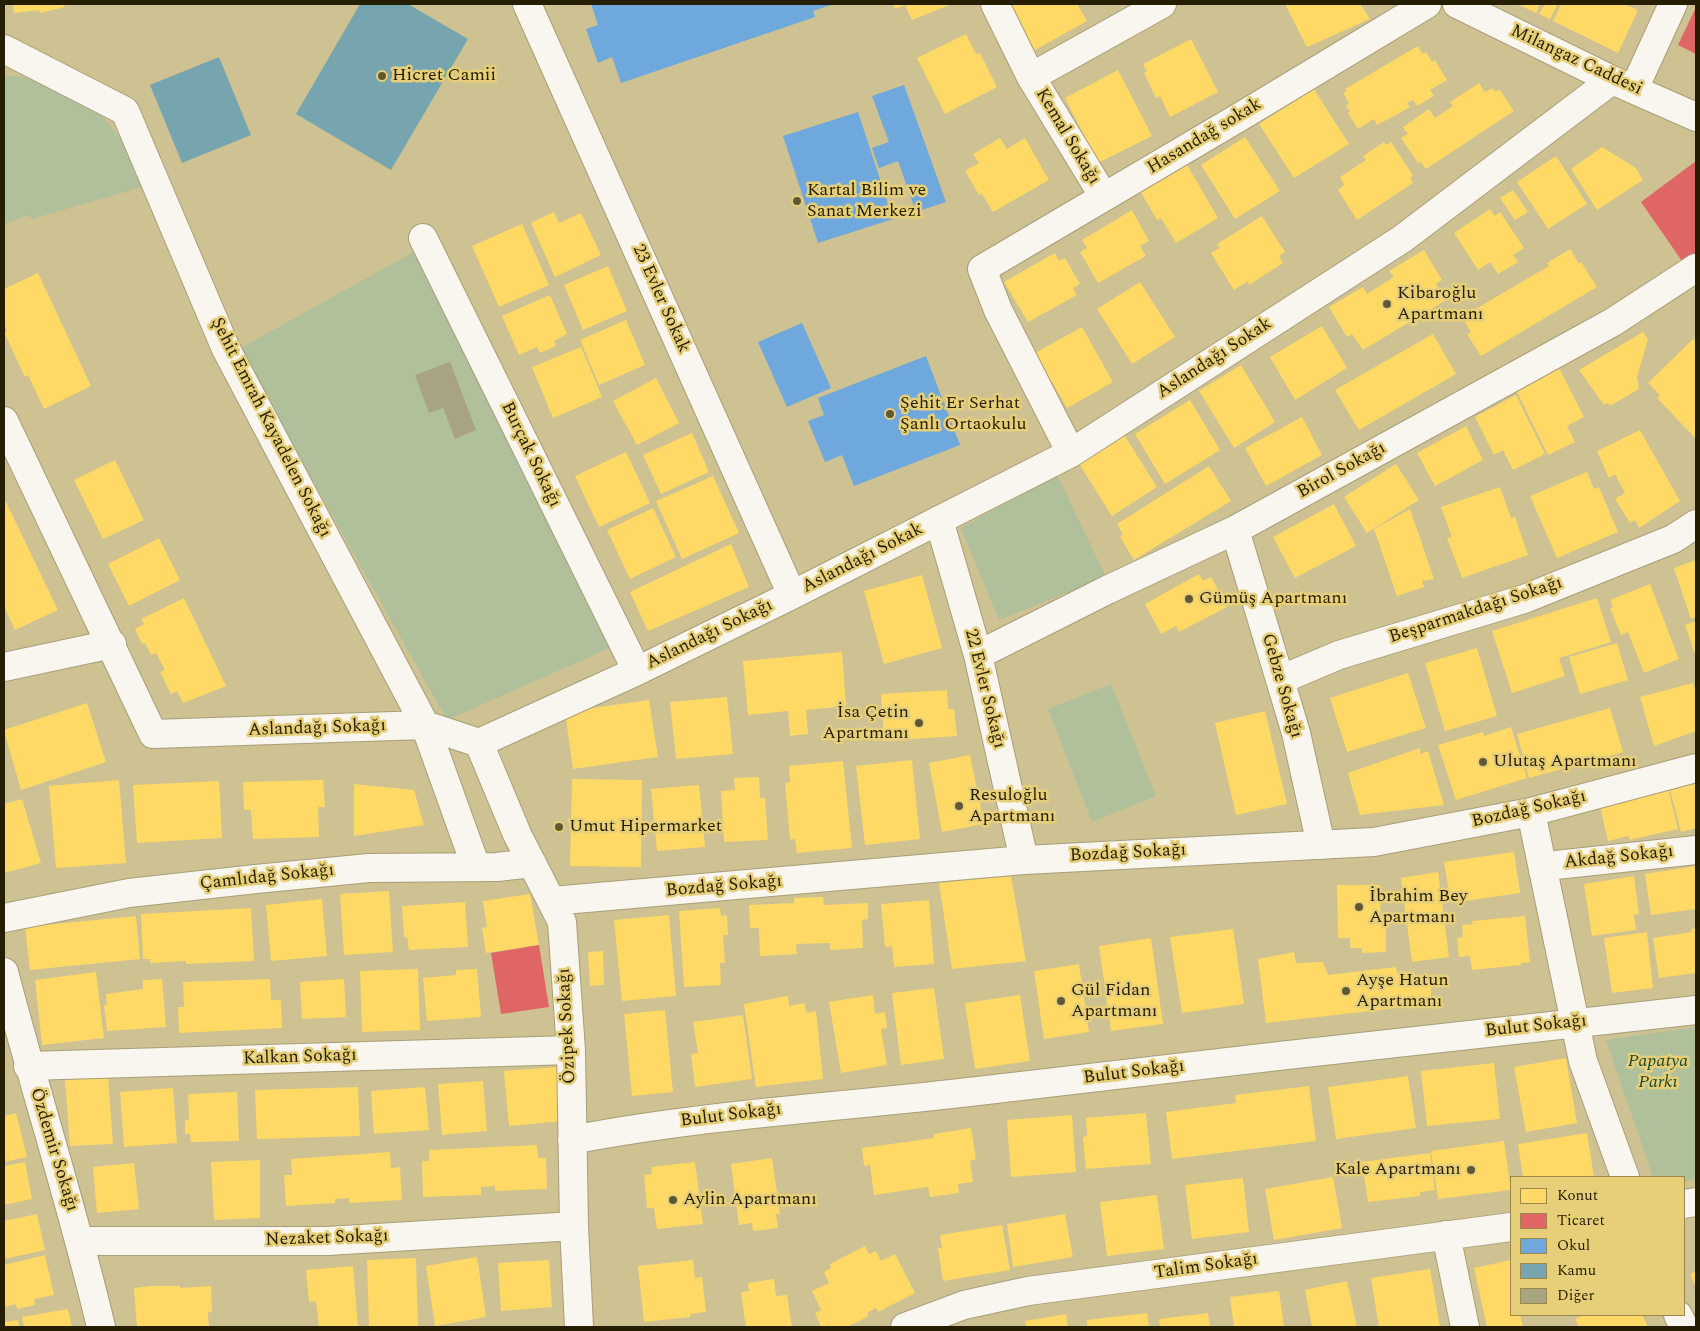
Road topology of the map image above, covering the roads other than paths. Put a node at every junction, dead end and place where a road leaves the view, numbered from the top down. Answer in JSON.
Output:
{"nodes":[{"id":1,"x":527,"y":4,"type":"edge"},
{"id":2,"x":995,"y":4,"type":"edge"},
{"id":3,"x":1162,"y":4,"type":"edge"},
{"id":4,"x":1427,"y":4,"type":"edge"},
{"id":5,"x":1457,"y":4,"type":"edge"},
{"id":6,"x":1673,"y":4,"type":"edge"},
{"id":7,"x":4,"y":49,"type":"edge"},
{"id":8,"x":1031,"y":77,"type":"junction"},
{"id":9,"x":1623,"y":84,"type":"junction"},
{"id":10,"x":1696,"y":117,"type":"edge"},
{"id":11,"x":1104,"y":197,"type":"junction"},
{"id":12,"x":423,"y":238,"type":"dead end"},
{"id":13,"x":1696,"y":268,"type":"edge"},
{"id":14,"x":4,"y":421,"type":"edge"},
{"id":15,"x":1071,"y":452,"type":"junction"},
{"id":16,"x":939,"y":520,"type":"junction"},
{"id":17,"x":1696,"y":524,"type":"edge"},
{"id":18,"x":1235,"y":530,"type":"junction"},
{"id":19,"x":792,"y":596,"type":"junction"},
{"id":20,"x":112,"y":644,"type":"junction"},
{"id":21,"x":978,"y":655,"type":"junction"},
{"id":22,"x":4,"y":666,"type":"edge"},
{"id":23,"x":637,"y":671,"type":"junction"},
{"id":24,"x":1280,"y":680,"type":"junction"},
{"id":25,"x":425,"y":725,"type":"junction"},
{"id":26,"x":479,"y":743,"type":"junction"},
{"id":27,"x":1696,"y":768,"type":"edge"},
{"id":28,"x":1531,"y":812,"type":"junction"},
{"id":29,"x":1321,"y":845,"type":"junction"},
{"id":30,"x":1696,"y":850,"type":"edge"},
{"id":31,"x":1024,"y":860,"type":"junction"},
{"id":32,"x":532,"y":863,"type":"junction"},
{"id":33,"x":476,"y":867,"type":"junction"},
{"id":34,"x":1543,"y":872,"type":"junction"},
{"id":35,"x":552,"y":901,"type":"junction"},
{"id":36,"x":4,"y":918,"type":"edge"},
{"id":37,"x":4,"y":972,"type":"edge"},
{"id":38,"x":1696,"y":1010,"type":"edge"},
{"id":39,"x":1574,"y":1023,"type":"junction"},
{"id":40,"x":571,"y":1050,"type":"junction"},
{"id":41,"x":28,"y":1066,"type":"junction"},
{"id":42,"x":572,"y":1140,"type":"junction"},
{"id":43,"x":1625,"y":1176,"type":"edge"},
{"id":44,"x":574,"y":1226,"type":"junction"},
{"id":45,"x":1510,"y":1227,"type":"edge"},
{"id":46,"x":1446,"y":1235,"type":"junction"},
{"id":47,"x":81,"y":1241,"type":"junction"},
{"id":48,"x":101,"y":1327,"type":"edge"},
{"id":49,"x":579,"y":1327,"type":"edge"},
{"id":50,"x":905,"y":1327,"type":"edge"},
{"id":51,"x":1465,"y":1327,"type":"edge"}],
"edges":[{"from":1,"to":19,"type":"street","name":"23 Evler Sokak"},
{"from":2,"to":8,"type":"street"},
{"from":3,"to":8,"type":"street","name":"Kemal Sokağı"},
{"from":4,"to":11,"type":"street","name":"Hasandağ sokak"},
{"from":5,"to":9,"type":"street","name":"Milangaz Caddesi"},
{"from":6,"to":9,"type":"street"},
{"from":7,"to":25,"type":"street","name":"Şehit Emrah Kayadelen Sokağı"},
{"from":8,"to":11,"type":"street","name":"Kemal Sokağı"},
{"from":9,"to":10,"type":"street","name":"Milangaz Caddesi"},
{"from":9,"to":15,"type":"street","name":"Aslandağı Sokak"},
{"from":11,"to":15,"type":"street","name":"Hasandağ sokak"},
{"from":12,"to":23,"type":"street","name":"Burçak Sokağı"},
{"from":13,"to":18,"type":"street","name":"Birol Sokağı"},
{"from":14,"to":20,"type":"street","name":"Aslandağı Sokağı"},
{"from":15,"to":16,"type":"street","name":"Aslandağı Sokak"},
{"from":16,"to":19,"type":"street","name":"Aslandağı Sokak"},
{"from":16,"to":21,"type":"street","name":"22 Evler Sokağı"},
{"from":17,"to":24,"type":"street","name":"Beşparmakdağı Sokağı"},
{"from":18,"to":21,"type":"street","name":"Birol Sokağı"},
{"from":18,"to":24,"type":"street","name":"Gebze Sokağı"},
{"from":19,"to":23,"type":"street","name":"Aslandağı Sokağı"},
{"from":20,"to":22,"type":"street"},
{"from":20,"to":25,"type":"street","name":"Aslandağı Sokağı"},
{"from":21,"to":31,"type":"street","name":"22 Evler Sokağı"},
{"from":23,"to":26,"type":"street","name":"Aslandağı Sokağı"},
{"from":24,"to":29,"type":"street","name":"Gebze Sokağı"},
{"from":25,"to":26,"type":"street","name":"Aslandağı Sokağı"},
{"from":25,"to":33,"type":"street","name":"Şehit Emrah Kayadelen Sokağı"},
{"from":26,"to":32,"type":"street","name":"Özipek Sokağı"},
{"from":27,"to":28,"type":"street","name":"Bozdağ Sokağı"},
{"from":28,"to":29,"type":"street","name":"Bozdağ Sokağı"},
{"from":28,"to":34,"type":"street"},
{"from":29,"to":31,"type":"street","name":"Bozdağ Sokağı"},
{"from":30,"to":34,"type":"street","name":"Akdağ Sokağı"},
{"from":31,"to":35,"type":"street","name":"Bozdağ Sokağı"},
{"from":32,"to":33,"type":"street","name":"Çamlıdağ Sokağı"},
{"from":32,"to":35,"type":"street","name":"Özipek Sokağı"},
{"from":33,"to":36,"type":"street","name":"Çamlıdağ Sokağı"},
{"from":34,"to":39,"type":"street"},
{"from":35,"to":40,"type":"street","name":"Özipek Sokağı"},
{"from":37,"to":41,"type":"street","name":"Özdemir Sokağı"},
{"from":38,"to":39,"type":"street","name":"Bulut Sokağı"},
{"from":39,"to":42,"type":"street","name":"Bulut Sokağı"},
{"from":39,"to":43,"type":"street"},
{"from":40,"to":41,"type":"street","name":"Kalkan Sokağı"},
{"from":40,"to":42,"type":"street","name":"Özipek Sokağı"},
{"from":41,"to":47,"type":"street","name":"Özdemir Sokağı"},
{"from":42,"to":44,"type":"street","name":"Özipek Sokağı"},
{"from":44,"to":47,"type":"street","name":"Nezaket Sokağı"},
{"from":44,"to":49,"type":"street","name":"Özipek Sokağı"},
{"from":45,"to":46,"type":"street","name":"Talim Sokağı"},
{"from":46,"to":50,"type":"street","name":"Talim Sokağı"},
{"from":46,"to":51,"type":"street"},
{"from":47,"to":48,"type":"street","name":"Özdemir Sokağı"}]}
